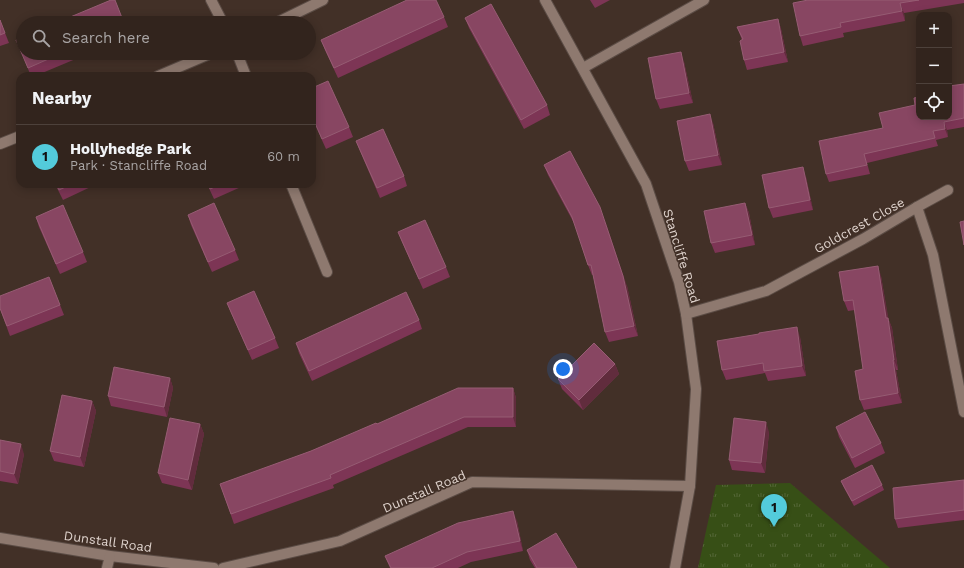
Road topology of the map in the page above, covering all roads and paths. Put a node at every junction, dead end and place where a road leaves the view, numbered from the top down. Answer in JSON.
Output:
{"nodes":[{"id":1,"x":211,"y":0,"type":"edge"},
{"id":2,"x":323,"y":0,"type":"edge"},
{"id":3,"x":545,"y":0,"type":"edge"},
{"id":4,"x":704,"y":0,"type":"edge"},
{"id":5,"x":219,"y":16,"type":"edge"},
{"id":6,"x":290,"y":16,"type":"edge"},
{"id":7,"x":196,"y":60,"type":"edge"},
{"id":8,"x":240,"y":60,"type":"edge"},
{"id":9,"x":583,"y":68,"type":"junction"},
{"id":10,"x":167,"y":72,"type":"edge"},
{"id":11,"x":244,"y":72,"type":"edge"},
{"id":12,"x":16,"y":138,"type":"edge"},
{"id":13,"x":0,"y":144,"type":"edge"},
{"id":14,"x":292,"y":188,"type":"edge"},
{"id":15,"x":948,"y":190,"type":"dead end"},
{"id":16,"x":917,"y":207,"type":"junction"},
{"id":17,"x":326,"y":272,"type":"dead end"},
{"id":18,"x":686,"y":314,"type":"junction"},
{"id":19,"x":964,"y":412,"type":"edge"},
{"id":20,"x":690,"y":486,"type":"junction"},
{"id":21,"x":0,"y":538,"type":"edge"},
{"id":22,"x":110,"y":556,"type":"junction"},
{"id":23,"x":107,"y":568,"type":"edge"},
{"id":24,"x":214,"y":568,"type":"edge"},
{"id":25,"x":223,"y":568,"type":"edge"},
{"id":26,"x":675,"y":568,"type":"edge"}],
"edges":[{"from":1,"to":5,"type":"street"},
{"from":2,"to":6,"type":"street"},
{"from":3,"to":9,"type":"street","name":"Stancliffe Road"},
{"from":4,"to":9,"type":"street"},
{"from":7,"to":10,"type":"street"},
{"from":8,"to":11,"type":"street"},
{"from":9,"to":18,"type":"street","name":"Stancliffe Road"},
{"from":12,"to":13,"type":"street"},
{"from":14,"to":17,"type":"street"},
{"from":15,"to":16,"type":"street"},
{"from":16,"to":18,"type":"street","name":"Goldcrest Close"},
{"from":16,"to":19,"type":"street","name":"Goldcrest Close"},
{"from":18,"to":20,"type":"street","name":"Stancliffe Road"},
{"from":20,"to":25,"type":"street","name":"Dunstall Road"},
{"from":20,"to":26,"type":"street","name":"Stancliffe Road"},
{"from":21,"to":22,"type":"street","name":"Dunstall Road"},
{"from":22,"to":23,"type":"street"},
{"from":22,"to":24,"type":"street","name":"Dunstall Road"}]}
